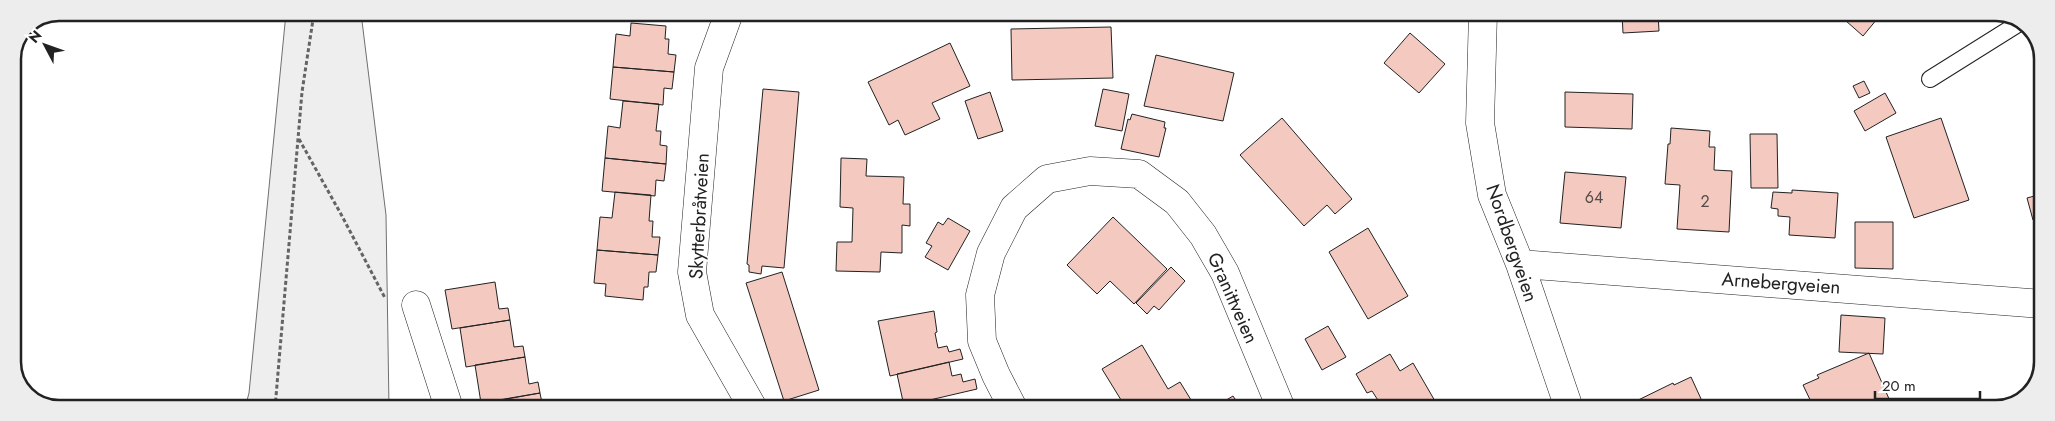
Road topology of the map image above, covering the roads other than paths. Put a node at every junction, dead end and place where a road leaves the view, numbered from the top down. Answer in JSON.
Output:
{"nodes":[{"id":1,"x":726,"y":21,"type":"edge"},
{"id":2,"x":1482,"y":21,"type":"edge"},
{"id":3,"x":2015,"y":26,"type":"edge"},
{"id":4,"x":1930,"y":79,"type":"dead end"},
{"id":5,"x":1520,"y":264,"type":"junction"},
{"id":6,"x":2034,"y":303,"type":"edge"},
{"id":7,"x":419,"y":316,"type":"road end"},
{"id":8,"x":446,"y":400,"type":"edge"},
{"id":9,"x":748,"y":400,"type":"edge"},
{"id":10,"x":1009,"y":400,"type":"edge"},
{"id":11,"x":1277,"y":400,"type":"edge"},
{"id":12,"x":1566,"y":400,"type":"edge"}],
"edges":[{"from":1,"to":9,"type":"street","name":"Skytterbråtveien"},
{"from":2,"to":5,"type":"street","name":"Nordbergveien"},
{"from":3,"to":4,"type":"lane"},
{"from":5,"to":6,"type":"street","name":"Arnebergveien"},
{"from":5,"to":12,"type":"street","name":"Nordbergveien"},
{"from":7,"to":8,"type":"street"},
{"from":10,"to":11,"type":"street","name":"Granittveien"}]}
